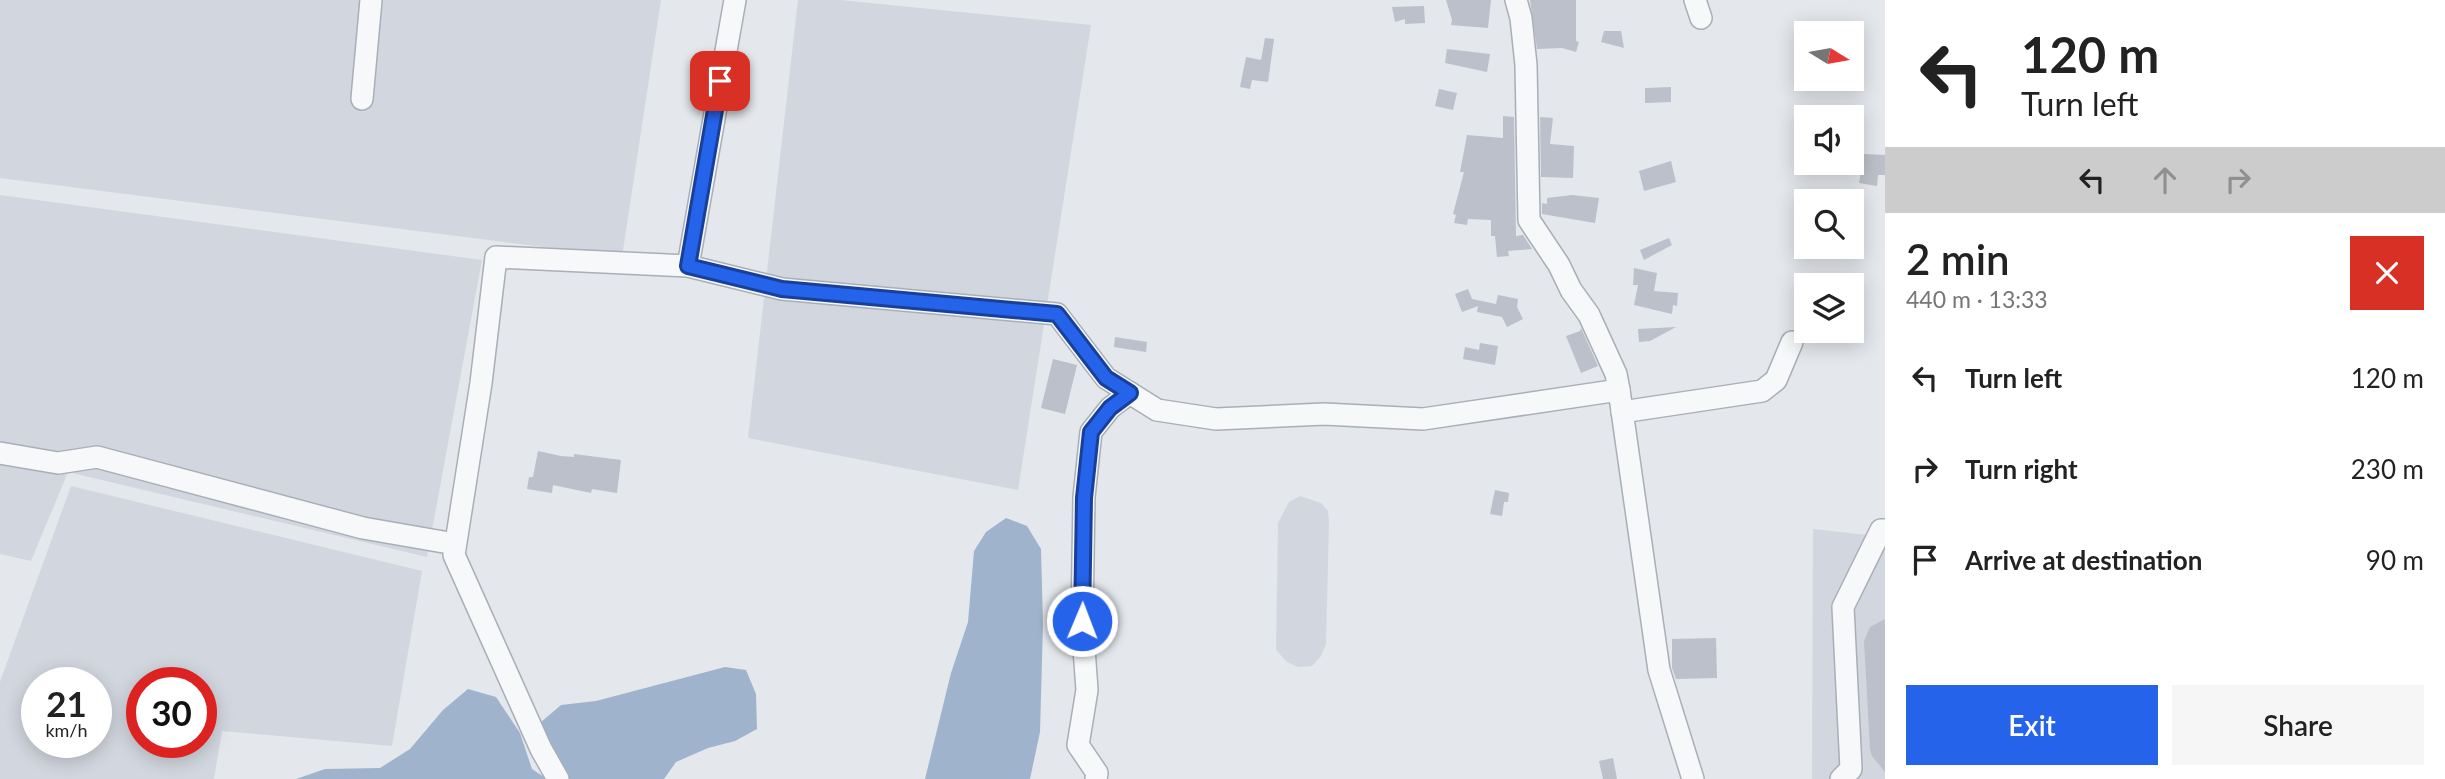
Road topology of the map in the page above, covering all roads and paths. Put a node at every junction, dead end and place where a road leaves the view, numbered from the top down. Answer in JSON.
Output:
{"nodes":[{"id":1,"x":371,"y":0,"type":"edge"},
{"id":2,"x":734,"y":0,"type":"edge"},
{"id":3,"x":1516,"y":0,"type":"edge"},
{"id":4,"x":362,"y":99,"type":"dead end"},
{"id":5,"x":688,"y":266,"type":"junction"},
{"id":6,"x":1792,"y":342,"type":"dead end"},
{"id":7,"x":1619,"y":390,"type":"junction"},
{"id":8,"x":1130,"y":393,"type":"junction"},
{"id":9,"x":1622,"y":412,"type":"junction"},
{"id":10,"x":0,"y":453,"type":"edge"},
{"id":11,"x":1885,"y":530,"type":"edge"},
{"id":12,"x":455,"y":544,"type":"junction"},
{"id":13,"x":558,"y":779,"type":"edge"},
{"id":14,"x":1096,"y":779,"type":"edge"},
{"id":15,"x":1693,"y":779,"type":"edge"},
{"id":16,"x":1841,"y":779,"type":"edge"}],
"edges":[{"from":1,"to":4,"type":"street"},
{"from":2,"to":5,"type":"street"},
{"from":3,"to":7,"type":"street"},
{"from":5,"to":8,"type":"street"},
{"from":5,"to":12,"type":"street"},
{"from":6,"to":9,"type":"street"},
{"from":7,"to":8,"type":"street"},
{"from":7,"to":9,"type":"street"},
{"from":8,"to":14,"type":"street"},
{"from":9,"to":15,"type":"street"},
{"from":10,"to":12,"type":"street"},
{"from":11,"to":16,"type":"street"},
{"from":12,"to":13,"type":"street"}]}
